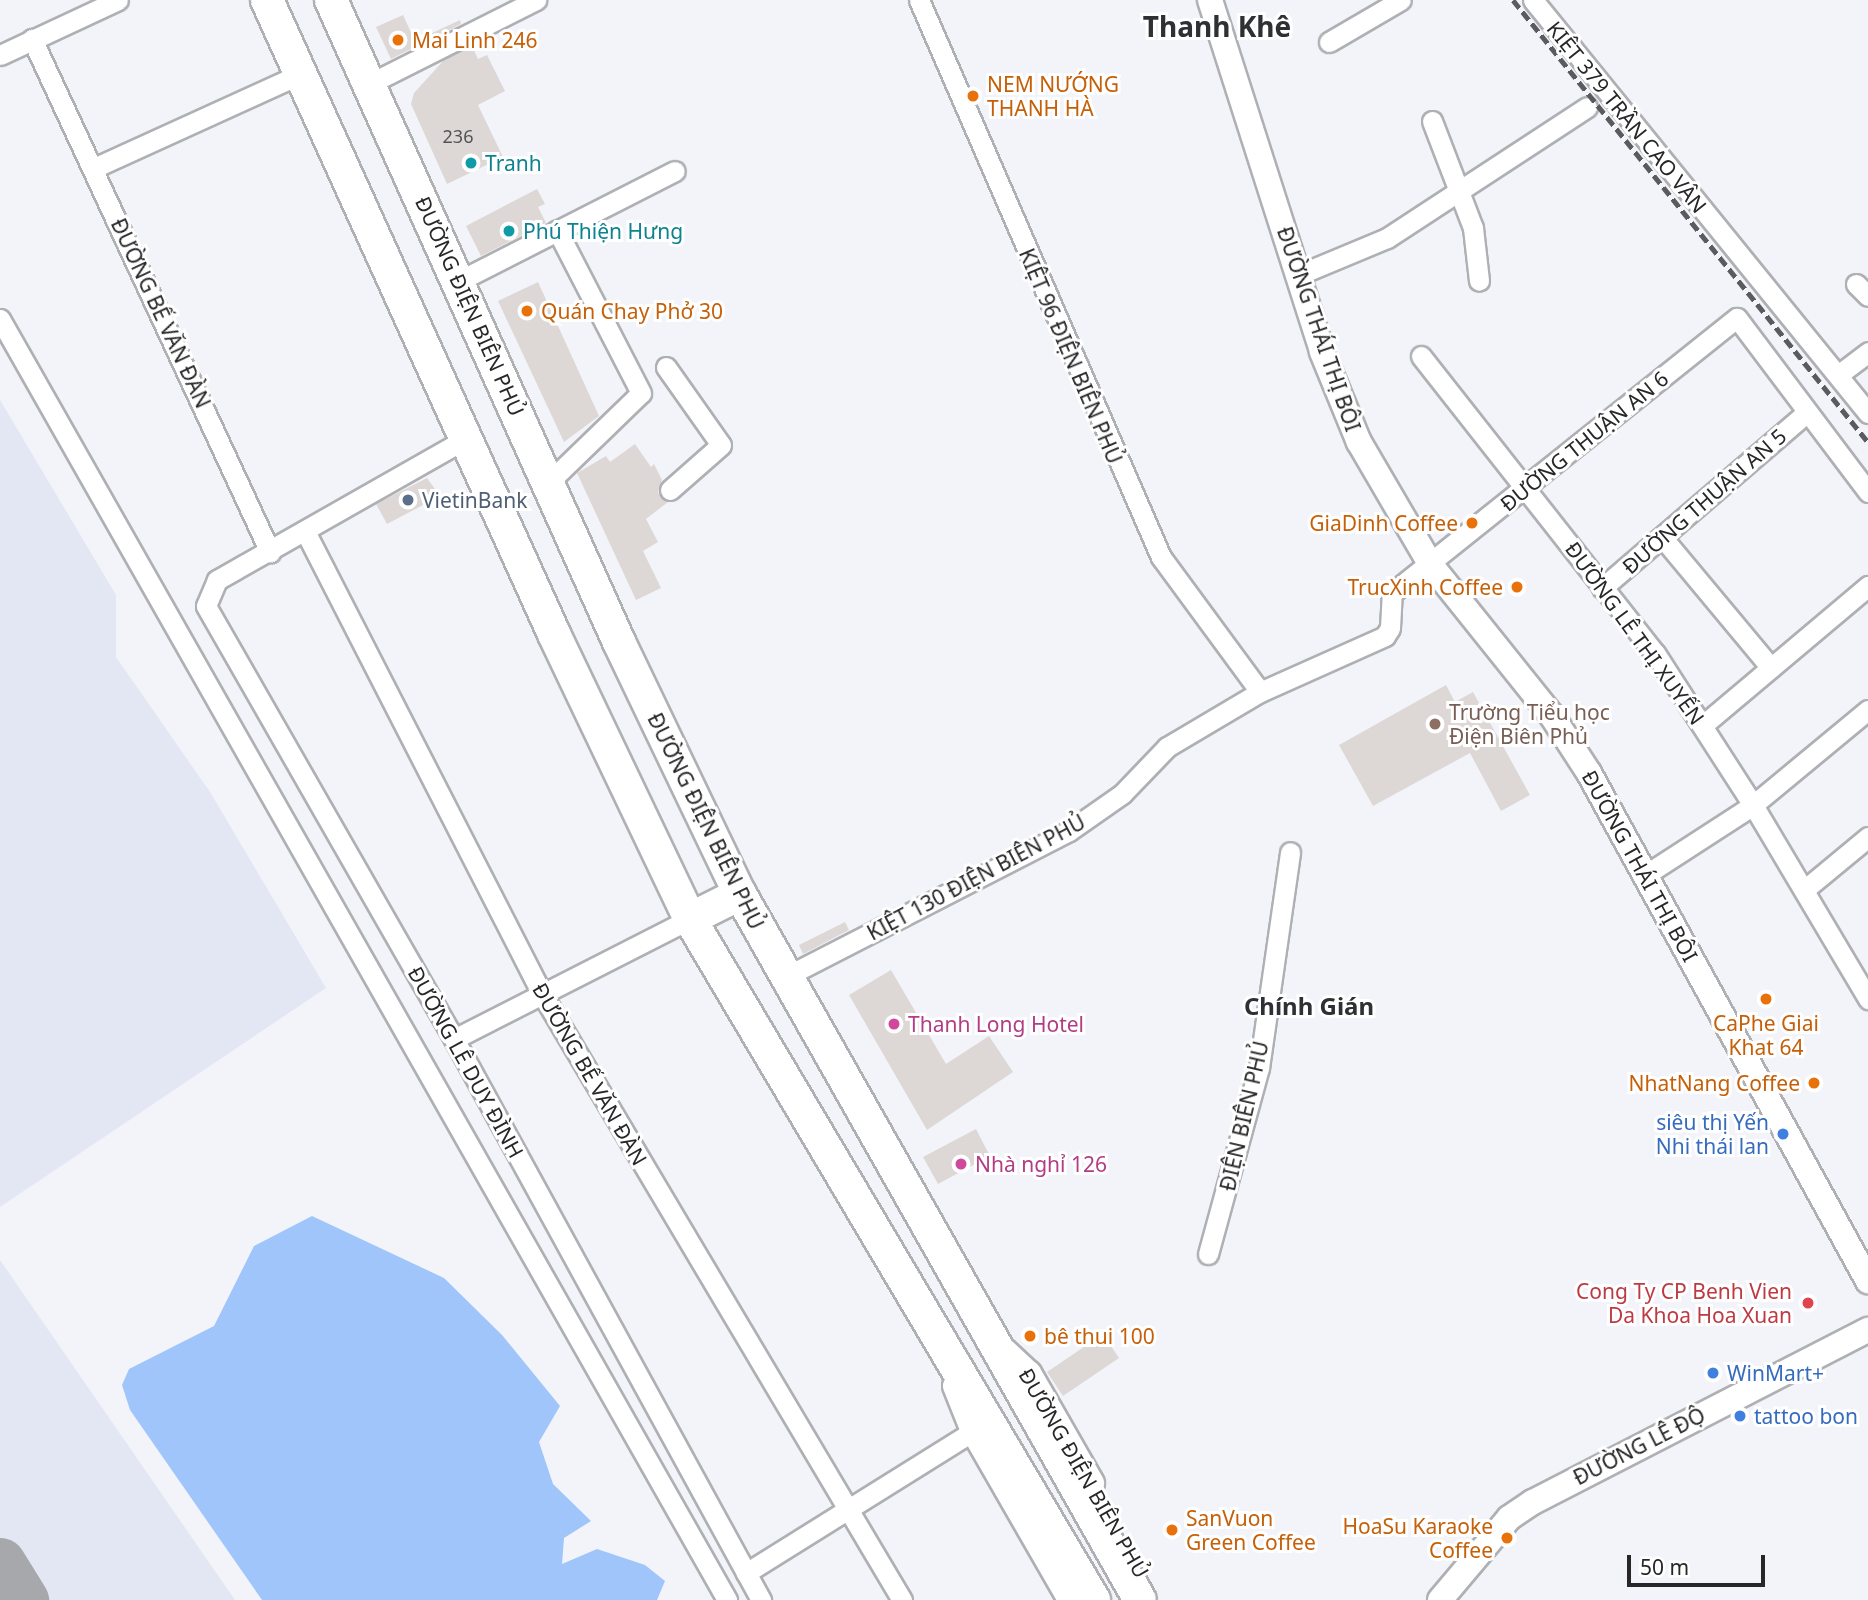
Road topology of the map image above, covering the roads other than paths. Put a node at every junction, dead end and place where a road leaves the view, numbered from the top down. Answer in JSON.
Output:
{"nodes":[{"id":1,"x":118,"y":0,"type":"edge"},
{"id":2,"x":267,"y":0,"type":"edge"},
{"id":3,"x":331,"y":0,"type":"edge"},
{"id":4,"x":536,"y":0,"type":"edge"},
{"id":5,"x":919,"y":0,"type":"edge"},
{"id":6,"x":1210,"y":0,"type":"edge"},
{"id":7,"x":1533,"y":0,"type":"edge"},
{"id":8,"x":1395,"y":1,"type":"edge"},
{"id":9,"x":86,"y":7,"type":"edge"},
{"id":10,"x":504,"y":7,"type":"edge"},
{"id":11,"x":32,"y":39,"type":"junction"},
{"id":12,"x":1329,"y":42,"type":"dead end"},
{"id":13,"x":0,"y":55,"type":"edge"},
{"id":14,"x":300,"y":74,"type":"junction"},
{"id":15,"x":371,"y":83,"type":"junction"},
{"id":16,"x":1587,"y":107,"type":"dead end"},
{"id":17,"x":1432,"y":121,"type":"dead end"},
{"id":18,"x":94,"y":168,"type":"junction"},
{"id":19,"x":675,"y":171,"type":"dead end"},
{"id":20,"x":1459,"y":189,"type":"junction"},
{"id":21,"x":557,"y":230,"type":"junction"},
{"id":22,"x":1298,"y":275,"type":"junction"},
{"id":23,"x":459,"y":281,"type":"junction"},
{"id":24,"x":1479,"y":281,"type":"dead end"},
{"id":25,"x":0,"y":319,"type":"edge"},
{"id":26,"x":1868,"y":352,"type":"edge"},
{"id":27,"x":1421,"y":356,"type":"dead end"},
{"id":28,"x":666,"y":367,"type":"dead end"},
{"id":29,"x":1838,"y":375,"type":"junction"},
{"id":30,"x":1868,"y":413,"type":"edge"},
{"id":31,"x":1805,"y":414,"type":"junction"},
{"id":32,"x":467,"y":438,"type":"junction"},
{"id":33,"x":548,"y":483,"type":"junction"},
{"id":34,"x":1527,"y":487,"type":"junction"},
{"id":35,"x":670,"y":490,"type":"dead end"},
{"id":36,"x":1868,"y":492,"type":"edge"},
{"id":37,"x":306,"y":533,"type":"junction"},
{"id":38,"x":1662,"y":537,"type":"junction"},
{"id":39,"x":270,"y":552,"type":"junction"},
{"id":40,"x":1431,"y":565,"type":"junction"},
{"id":41,"x":1868,"y":586,"type":"edge"},
{"id":42,"x":1602,"y":588,"type":"junction"},
{"id":43,"x":1771,"y":668,"type":"junction"},
{"id":44,"x":1260,"y":692,"type":"junction"},
{"id":45,"x":1868,"y":710,"type":"edge"},
{"id":46,"x":1703,"y":725,"type":"junction"},
{"id":47,"x":1753,"y":805,"type":"junction"},
{"id":48,"x":1868,"y":837,"type":"edge"},
{"id":49,"x":1290,"y":852,"type":"dead end"},
{"id":50,"x":1645,"y":875,"type":"junction"},
{"id":51,"x":1804,"y":890,"type":"junction"},
{"id":52,"x":740,"y":894,"type":"junction"},
{"id":53,"x":690,"y":919,"type":"junction"},
{"id":54,"x":785,"y":977,"type":"junction"},
{"id":55,"x":542,"y":994,"type":"junction"},
{"id":56,"x":1868,"y":999,"type":"edge"},
{"id":57,"x":454,"y":1039,"type":"junction"},
{"id":58,"x":1208,"y":1254,"type":"dead end"},
{"id":59,"x":1868,"y":1281,"type":"edge"},
{"id":60,"x":1868,"y":1330,"type":"edge"},
{"id":61,"x":937,"y":1339,"type":"junction"},
{"id":62,"x":998,"y":1345,"type":"junction"},
{"id":63,"x":973,"y":1431,"type":"junction"},
{"id":64,"x":848,"y":1511,"type":"junction"},
{"id":65,"x":746,"y":1573,"type":"junction"},
{"id":66,"x":727,"y":1600,"type":"edge"},
{"id":67,"x":761,"y":1600,"type":"edge"},
{"id":68,"x":902,"y":1600,"type":"edge"},
{"id":69,"x":1070,"y":1600,"type":"edge"},
{"id":70,"x":1094,"y":1600,"type":"edge"},
{"id":71,"x":1117,"y":1600,"type":"edge"},
{"id":72,"x":1140,"y":1600,"type":"edge"},
{"id":73,"x":1157,"y":1600,"type":"edge"},
{"id":74,"x":1440,"y":1600,"type":"edge"}],
"edges":[{"from":1,"to":9,"type":"street"},
{"from":2,"to":14,"type":"main road"},
{"from":3,"to":15,"type":"main road","name":"ĐƯỜNG ĐIỆN BIÊN PHỦ"},
{"from":4,"to":10,"type":"street"},
{"from":5,"to":44,"type":"street","name":"KIỆT 96 ĐIỆN BIÊN PHỦ"},
{"from":6,"to":22,"type":"street","name":"ĐƯỜNG THÁI THỊ BÔI"},
{"from":7,"to":29,"type":"street","name":"KIỆT 379 TRẦN CAO VÂN"},
{"from":8,"to":12,"type":"street"},
{"from":9,"to":11,"type":"street"},
{"from":10,"to":15,"type":"street"},
{"from":11,"to":13,"type":"street"},
{"from":11,"to":18,"type":"street","name":"ĐƯỜNG BẾ VĂN ĐÀN"},
{"from":14,"to":18,"type":"street"},
{"from":14,"to":32,"type":"main road"},
{"from":15,"to":23,"type":"main road","name":"ĐƯỜNG ĐIỆN BIÊN PHỦ"},
{"from":16,"to":20,"type":"street"},
{"from":17,"to":20,"type":"street"},
{"from":18,"to":39,"type":"street","name":"ĐƯỜNG BẾ VĂN ĐÀN"},
{"from":19,"to":21,"type":"street"},
{"from":20,"to":22,"type":"street"},
{"from":20,"to":24,"type":"street"},
{"from":21,"to":23,"type":"street"},
{"from":21,"to":33,"type":"street"},
{"from":22,"to":40,"type":"street","name":"ĐƯỜNG THÁI THỊ BÔI"},
{"from":23,"to":33,"type":"main road","name":"ĐƯỜNG ĐIỆN BIÊN PHỦ"},
{"from":25,"to":66,"type":"street"},
{"from":26,"to":29,"type":"street"},
{"from":27,"to":34,"type":"street","name":"ĐƯỜNG LÊ THỊ XUYẾN"},
{"from":28,"to":35,"type":"street"},
{"from":29,"to":30,"type":"street","name":"KIỆT 379 TRẦN CAO VÂN"},
{"from":31,"to":34,"type":"street","name":"ĐƯỜNG THUẬN AN 6"},
{"from":31,"to":36,"type":"street"},
{"from":31,"to":38,"type":"street","name":"ĐƯỜNG THUẬN AN 5"},
{"from":32,"to":37,"type":"street"},
{"from":32,"to":53,"type":"main road"},
{"from":33,"to":52,"type":"main road","name":"ĐƯỜNG ĐIỆN BIÊN PHỦ"},
{"from":34,"to":40,"type":"street","name":"ĐƯỜNG THUẬN AN 6"},
{"from":34,"to":42,"type":"street","name":"ĐƯỜNG LÊ THỊ XUYẾN"},
{"from":37,"to":39,"type":"street"},
{"from":37,"to":55,"type":"street","name":"ĐƯỜNG BẾ VĂN ĐÀN"},
{"from":38,"to":42,"type":"street","name":"ĐƯỜNG THUẬN AN 5"},
{"from":38,"to":43,"type":"street"},
{"from":39,"to":57,"type":"street","name":"ĐƯỜNG LÊ DUY ĐÌNH"},
{"from":40,"to":44,"type":"street","name":"ĐƯỜNG THUẬN AN 6"},
{"from":40,"to":50,"type":"street","name":"ĐƯỜNG THÁI THỊ BÔI"},
{"from":41,"to":43,"type":"street"},
{"from":42,"to":46,"type":"street","name":"ĐƯỜNG LÊ THỊ XUYẾN"},
{"from":43,"to":46,"type":"street"},
{"from":44,"to":54,"type":"street","name":"KIỆT 130 ĐIỆN BIÊN PHỦ"},
{"from":45,"to":47,"type":"street"},
{"from":46,"to":47,"type":"street","name":"ĐƯỜNG LÊ THỊ XUYẾN"},
{"from":47,"to":50,"type":"street"},
{"from":47,"to":51,"type":"street","name":"ĐƯỜNG LÊ THỊ XUYẾN"},
{"from":48,"to":51,"type":"street"},
{"from":49,"to":58,"type":"street","name":"ĐIỆN BIÊN PHỦ"},
{"from":50,"to":59,"type":"street","name":"ĐƯỜNG THÁI THỊ BÔI"},
{"from":51,"to":56,"type":"street","name":"ĐƯỜNG LÊ THỊ XUYẾN"},
{"from":52,"to":53,"type":"main road"},
{"from":52,"to":54,"type":"main road","name":"ĐƯỜNG ĐIỆN BIÊN PHỦ"},
{"from":53,"to":55,"type":"street"},
{"from":53,"to":61,"type":"main road"},
{"from":54,"to":62,"type":"main road","name":"ĐƯỜNG ĐIỆN BIÊN PHỦ"},
{"from":55,"to":57,"type":"street"},
{"from":55,"to":64,"type":"street","name":"ĐƯỜNG BẾ VĂN ĐÀN"},
{"from":57,"to":65,"type":"street","name":"ĐƯỜNG LÊ DUY ĐÌNH"},
{"from":60,"to":74,"type":"street","name":"ĐƯỜNG LÊ ĐỘ"},
{"from":61,"to":63,"type":"street"},
{"from":61,"to":70,"type":"main road"},
{"from":62,"to":71,"type":"main road"},
{"from":62,"to":72,"type":"main road"},
{"from":62,"to":73,"type":"street","name":"ĐƯỜNG ĐIỆN BIÊN PHỦ"},
{"from":63,"to":64,"type":"street"},
{"from":63,"to":69,"type":"street"},
{"from":64,"to":65,"type":"street"},
{"from":64,"to":68,"type":"street","name":"ĐƯỜNG BẾ VĂN ĐÀN"},
{"from":65,"to":67,"type":"street","name":"ĐƯỜNG LÊ DUY ĐÌNH"}]}
